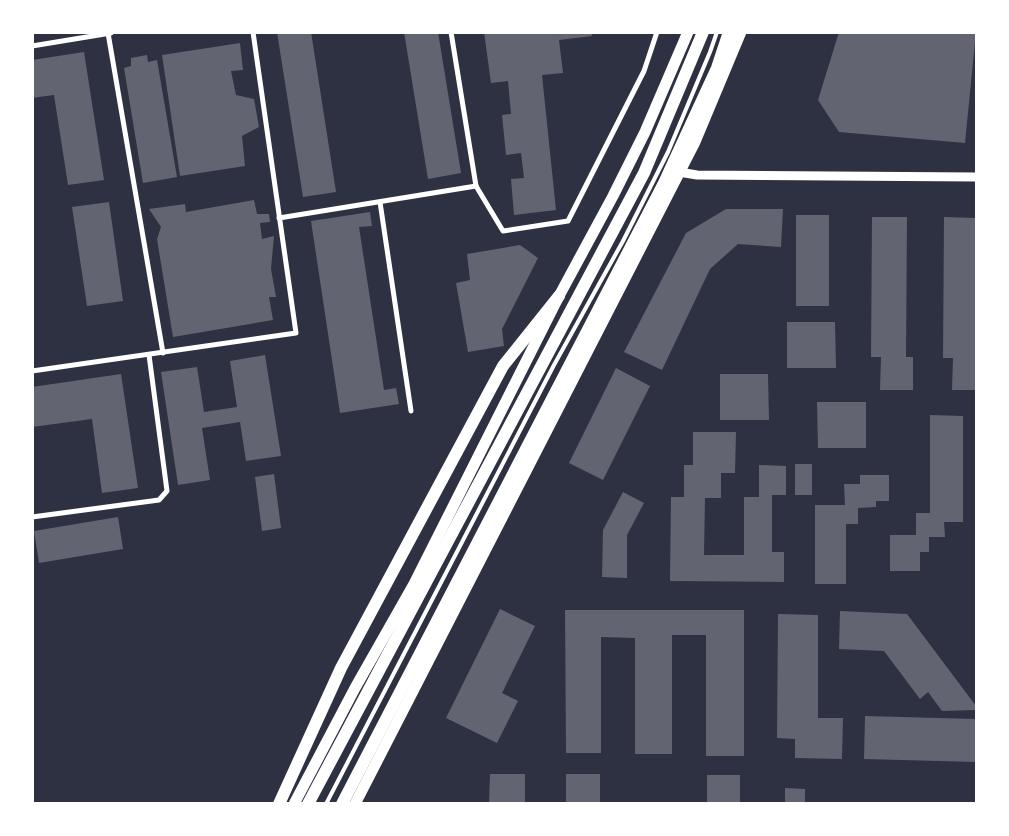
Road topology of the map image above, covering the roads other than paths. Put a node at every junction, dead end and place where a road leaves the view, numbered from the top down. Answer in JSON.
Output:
{"nodes":[{"id":1,"x":253,"y":32,"type":"edge"},
{"id":2,"x":451,"y":32,"type":"edge"},
{"id":3,"x":657,"y":32,"type":"edge"},
{"id":4,"x":688,"y":32,"type":"edge"},
{"id":5,"x":703,"y":32,"type":"edge"},
{"id":6,"x":717,"y":32,"type":"edge"},
{"id":7,"x":729,"y":32,"type":"edge"},
{"id":8,"x":741,"y":32,"type":"edge"},
{"id":9,"x":110,"y":33,"type":"edge"},
{"id":10,"x":32,"y":46,"type":"edge"},
{"id":11,"x":679,"y":172,"type":"junction"},
{"id":12,"x":976,"y":177,"type":"edge"},
{"id":13,"x":476,"y":186,"type":"junction"},
{"id":14,"x":380,"y":202,"type":"junction"},
{"id":15,"x":279,"y":218,"type":"junction"},
{"id":16,"x":559,"y":296,"type":"junction"},
{"id":17,"x":162,"y":353,"type":"junction"},
{"id":18,"x":149,"y":355,"type":"junction"},
{"id":19,"x":32,"y":371,"type":"edge"},
{"id":20,"x":411,"y":411,"type":"dead end"},
{"id":21,"x":32,"y":517,"type":"edge"},
{"id":22,"x":278,"y":804,"type":"edge"},
{"id":23,"x":294,"y":804,"type":"edge"},
{"id":24,"x":308,"y":804,"type":"edge"},
{"id":25,"x":326,"y":804,"type":"edge"},
{"id":26,"x":342,"y":804,"type":"edge"},
{"id":27,"x":355,"y":804,"type":"edge"}],
"edges":[{"from":1,"to":15,"type":"street"},
{"from":2,"to":13,"type":"street"},
{"from":3,"to":13,"type":"street"},
{"from":4,"to":16,"type":"main road"},
{"from":5,"to":24,"type":"highway"},
{"from":6,"to":25,"type":"lane"},
{"from":7,"to":26,"type":"highway"},
{"from":8,"to":11,"type":"main road"},
{"from":9,"to":10,"type":"street"},
{"from":9,"to":17,"type":"street"},
{"from":11,"to":12,"type":"street"},
{"from":11,"to":27,"type":"main road"},
{"from":13,"to":14,"type":"street"},
{"from":14,"to":15,"type":"street"},
{"from":14,"to":20,"type":"street"},
{"from":15,"to":17,"type":"street"},
{"from":16,"to":22,"type":"highway"},
{"from":16,"to":23,"type":"main road"},
{"from":17,"to":18,"type":"street"},
{"from":18,"to":19,"type":"street"},
{"from":18,"to":21,"type":"street"}]}
